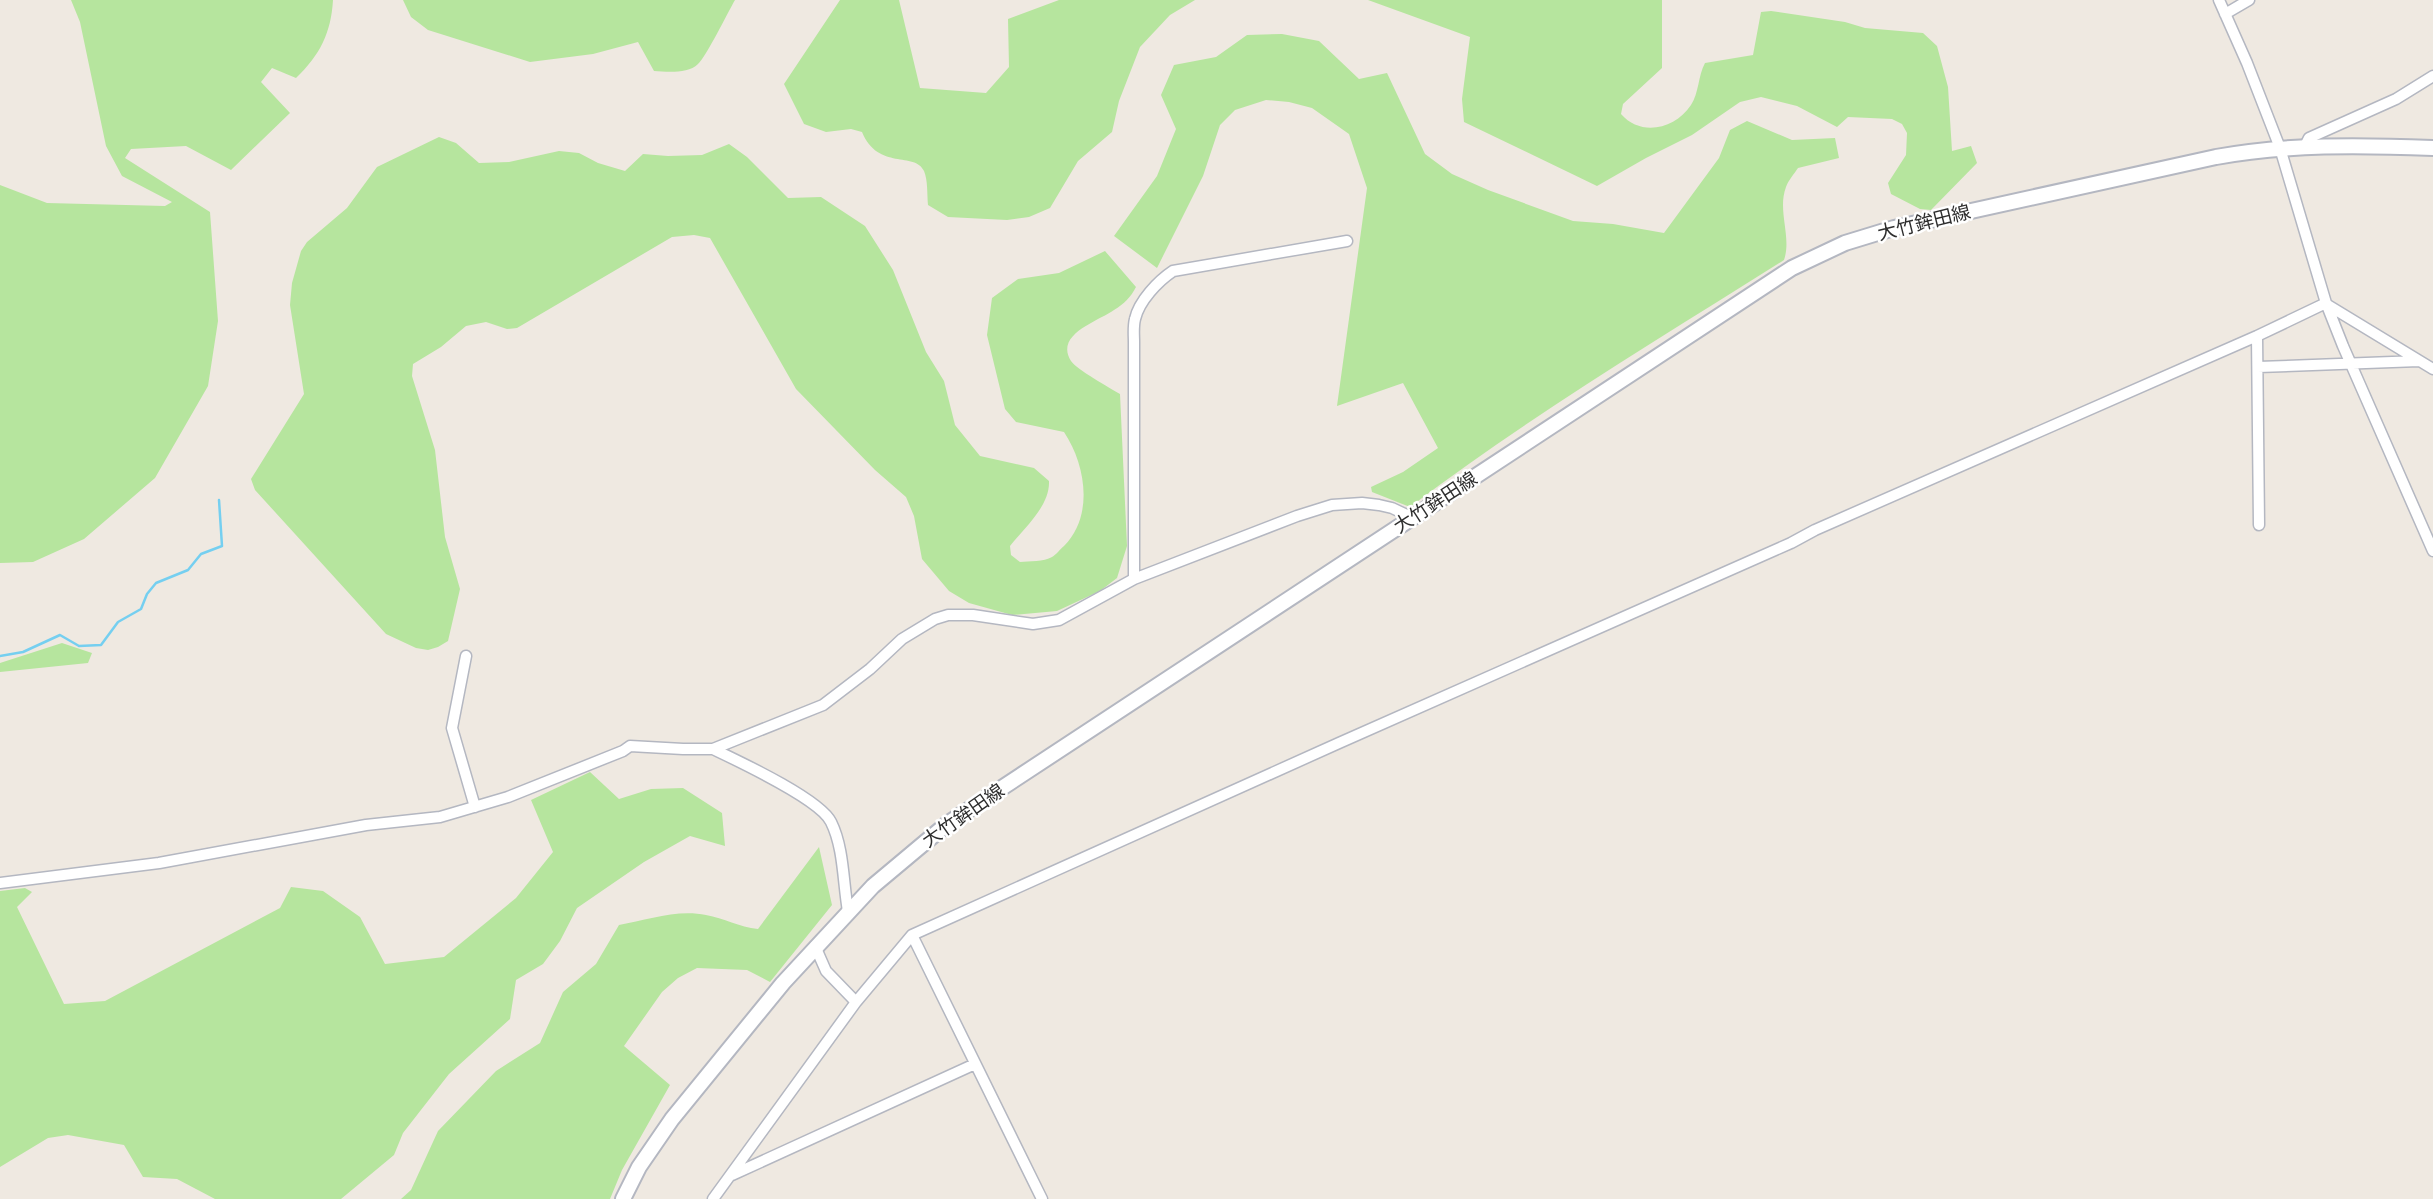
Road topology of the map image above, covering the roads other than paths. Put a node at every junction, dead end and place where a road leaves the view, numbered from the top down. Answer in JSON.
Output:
{"nodes":[{"id":1,"x":2219,"y":0,"type":"edge"},
{"id":2,"x":2249,"y":0,"type":"edge"},
{"id":3,"x":2225,"y":14,"type":"junction"},
{"id":4,"x":2433,"y":76,"type":"edge"},
{"id":5,"x":2305,"y":146,"type":"junction"},
{"id":6,"x":2280,"y":148,"type":"junction"},
{"id":7,"x":2433,"y":148,"type":"edge"},
{"id":8,"x":1347,"y":241,"type":"dead end"},
{"id":9,"x":2326,"y":303,"type":"junction"},
{"id":10,"x":2257,"y":336,"type":"junction"},
{"id":11,"x":2419,"y":361,"type":"junction"},
{"id":12,"x":2351,"y":365,"type":"junction"},
{"id":13,"x":2258,"y":366,"type":"junction"},
{"id":14,"x":2433,"y":369,"type":"edge"},
{"id":15,"x":1412,"y":517,"type":"junction"},
{"id":16,"x":2259,"y":525,"type":"dead end"},
{"id":17,"x":1775,"y":541,"type":"dead end"},
{"id":18,"x":1791,"y":543,"type":"junction"},
{"id":19,"x":2433,"y":551,"type":"edge"},
{"id":20,"x":1134,"y":579,"type":"junction"},
{"id":21,"x":466,"y":656,"type":"dead end"},
{"id":22,"x":713,"y":749,"type":"junction"},
{"id":23,"x":475,"y":807,"type":"junction"},
{"id":24,"x":0,"y":883,"type":"edge"},
{"id":25,"x":848,"y":911,"type":"junction"},
{"id":26,"x":912,"y":935,"type":"junction"},
{"id":27,"x":815,"y":946,"type":"junction"},
{"id":28,"x":856,"y":1002,"type":"junction"},
{"id":29,"x":975,"y":1064,"type":"junction"},
{"id":30,"x":731,"y":1175,"type":"junction"},
{"id":31,"x":623,"y":1199,"type":"edge"},
{"id":32,"x":713,"y":1199,"type":"edge"},
{"id":33,"x":1042,"y":1199,"type":"edge"}],
"edges":[{"from":1,"to":3,"type":"street"},
{"from":2,"to":3,"type":"street"},
{"from":3,"to":6,"type":"street"},
{"from":4,"to":5,"type":"street"},
{"from":5,"to":6,"type":"main road","name":"大竹鉾田線"},
{"from":5,"to":7,"type":"main road","name":"大竹鉾田線"},
{"from":6,"to":9,"type":"street"},
{"from":6,"to":15,"type":"main road","name":"大竹鉾田線"},
{"from":8,"to":20,"type":"street"},
{"from":9,"to":10,"type":"street"},
{"from":9,"to":11,"type":"street"},
{"from":9,"to":12,"type":"street"},
{"from":10,"to":13,"type":"street"},
{"from":10,"to":18,"type":"street"},
{"from":11,"to":12,"type":"street"},
{"from":11,"to":14,"type":"street"},
{"from":12,"to":13,"type":"street"},
{"from":12,"to":19,"type":"street"},
{"from":13,"to":16,"type":"street"},
{"from":15,"to":20,"type":"street"},
{"from":15,"to":25,"type":"main road","name":"大竹鉾田線"},
{"from":17,"to":18,"type":"street"},
{"from":18,"to":26,"type":"street"},
{"from":20,"to":22,"type":"street"},
{"from":21,"to":23,"type":"street"},
{"from":22,"to":23,"type":"street"},
{"from":22,"to":25,"type":"street"},
{"from":23,"to":24,"type":"street"},
{"from":25,"to":27,"type":"main road","name":"大竹鉾田線"},
{"from":26,"to":28,"type":"street"},
{"from":26,"to":29,"type":"street"},
{"from":27,"to":28,"type":"street"},
{"from":27,"to":31,"type":"main road","name":"大竹鉾田線"},
{"from":28,"to":30,"type":"street"},
{"from":29,"to":30,"type":"street"},
{"from":29,"to":33,"type":"street"},
{"from":30,"to":32,"type":"street"}]}
